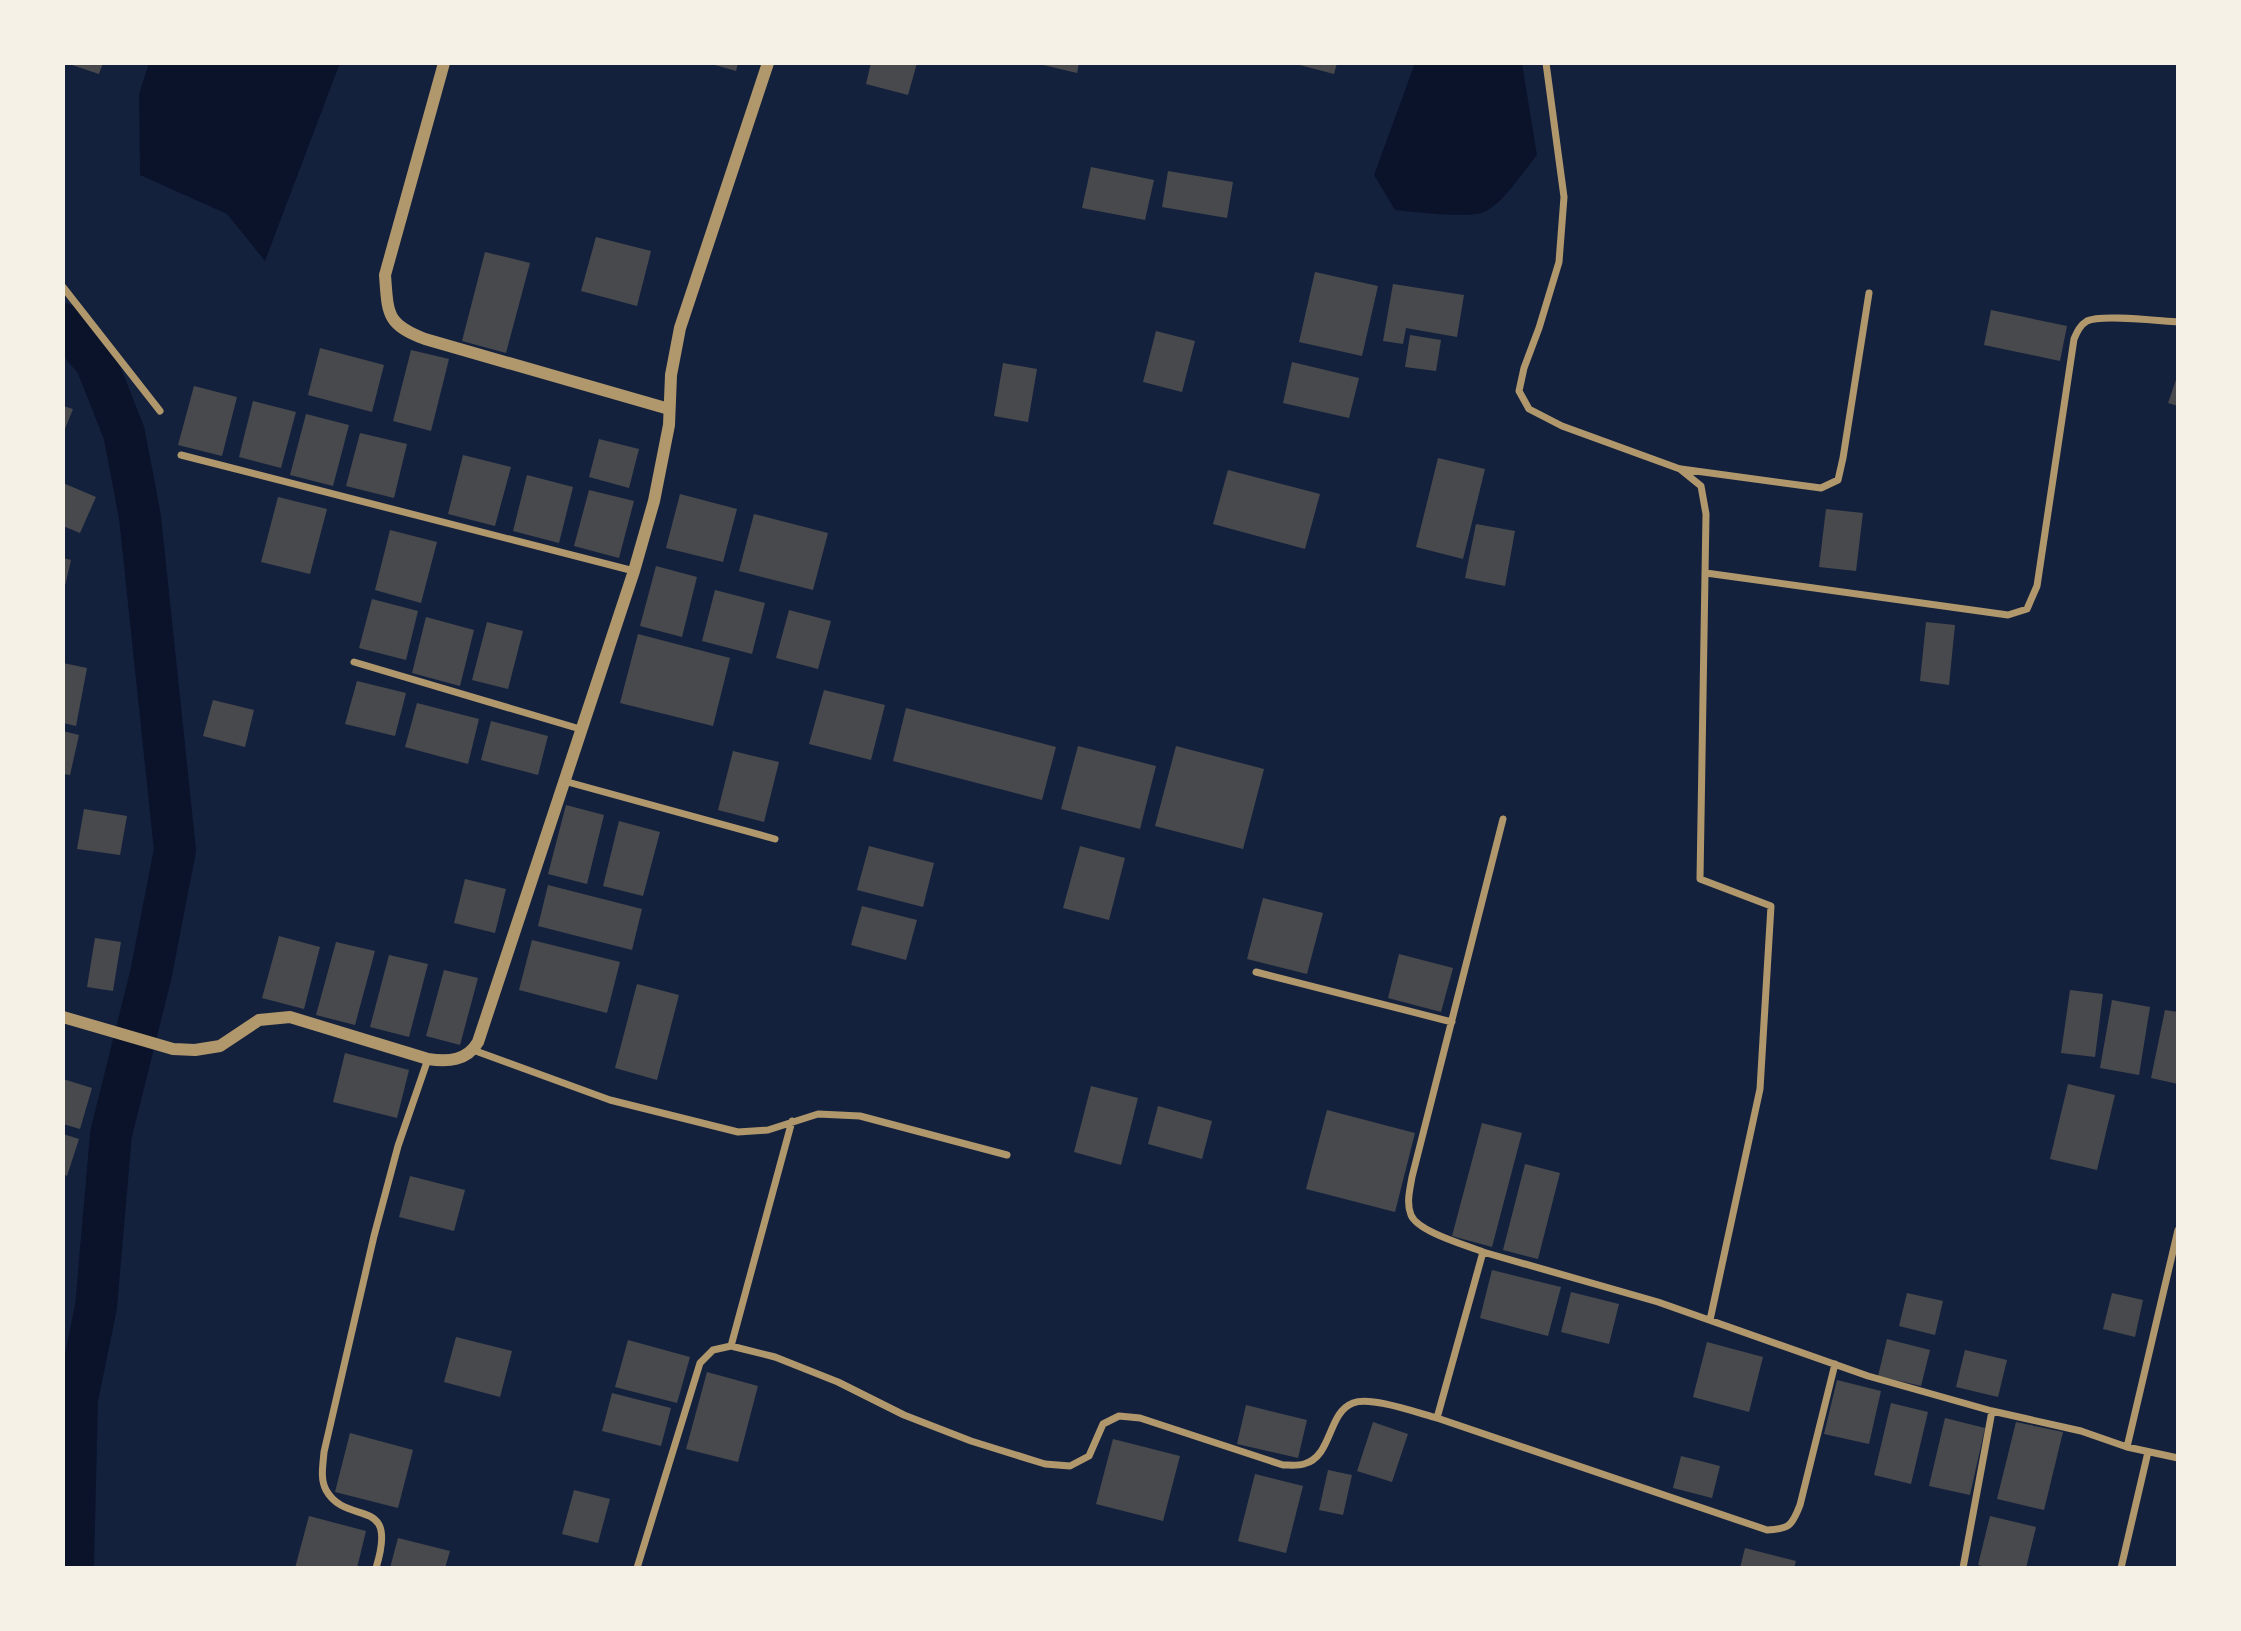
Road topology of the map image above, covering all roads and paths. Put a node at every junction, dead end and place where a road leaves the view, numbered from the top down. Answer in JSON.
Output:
{"nodes":[{"id":1,"x":444,"y":63,"type":"edge"},
{"id":2,"x":768,"y":63,"type":"edge"},
{"id":3,"x":1546,"y":63,"type":"edge"},
{"id":4,"x":63,"y":287,"type":"edge"},
{"id":5,"x":1869,"y":293,"type":"dead end"},
{"id":6,"x":2178,"y":321,"type":"edge"},
{"id":7,"x":669,"y":409,"type":"junction"},
{"id":8,"x":159,"y":411,"type":"dead end"},
{"id":9,"x":181,"y":455,"type":"dead end"},
{"id":10,"x":1680,"y":469,"type":"junction"},
{"id":11,"x":634,"y":571,"type":"junction"},
{"id":12,"x":1706,"y":573,"type":"junction"},
{"id":13,"x":354,"y":662,"type":"dead end"},
{"id":14,"x":580,"y":729,"type":"junction"},
{"id":15,"x":563,"y":781,"type":"junction"},
{"id":16,"x":1503,"y":819,"type":"dead end"},
{"id":17,"x":775,"y":839,"type":"dead end"},
{"id":18,"x":1256,"y":972,"type":"dead end"},
{"id":19,"x":63,"y":1017,"type":"edge"},
{"id":20,"x":1452,"y":1022,"type":"junction"},
{"id":21,"x":473,"y":1050,"type":"junction"},
{"id":22,"x":428,"y":1059,"type":"junction"},
{"id":23,"x":792,"y":1121,"type":"junction"},
{"id":24,"x":1007,"y":1155,"type":"dead end"},
{"id":25,"x":2178,"y":1230,"type":"edge"},
{"id":26,"x":1483,"y":1252,"type":"junction"},
{"id":27,"x":1710,"y":1320,"type":"junction"},
{"id":28,"x":732,"y":1346,"type":"junction"},
{"id":29,"x":1835,"y":1364,"type":"junction"},
{"id":30,"x":1992,"y":1411,"type":"junction"},
{"id":31,"x":1437,"y":1418,"type":"junction"},
{"id":32,"x":2127,"y":1447,"type":"junction"},
{"id":33,"x":2148,"y":1452,"type":"junction"},
{"id":34,"x":2178,"y":1458,"type":"edge"},
{"id":35,"x":376,"y":1568,"type":"edge"},
{"id":36,"x":637,"y":1568,"type":"edge"},
{"id":37,"x":1963,"y":1568,"type":"edge"},
{"id":38,"x":2122,"y":1568,"type":"edge"}],
"edges":[{"from":1,"to":7,"type":"street"},
{"from":2,"to":7,"type":"street"},
{"from":3,"to":10,"type":"street"},
{"from":4,"to":8,"type":"street"},
{"from":5,"to":10,"type":"street"},
{"from":6,"to":12,"type":"street"},
{"from":7,"to":11,"type":"street"},
{"from":9,"to":11,"type":"street"},
{"from":10,"to":12,"type":"street"},
{"from":11,"to":14,"type":"street"},
{"from":12,"to":27,"type":"street"},
{"from":13,"to":14,"type":"street"},
{"from":14,"to":15,"type":"street"},
{"from":15,"to":17,"type":"street"},
{"from":15,"to":21,"type":"street"},
{"from":16,"to":20,"type":"street"},
{"from":18,"to":20,"type":"street"},
{"from":19,"to":22,"type":"street"},
{"from":20,"to":26,"type":"street"},
{"from":21,"to":22,"type":"street"},
{"from":21,"to":23,"type":"street"},
{"from":22,"to":35,"type":"street"},
{"from":23,"to":24,"type":"street"},
{"from":23,"to":28,"type":"street"},
{"from":25,"to":32,"type":"street"},
{"from":26,"to":27,"type":"street"},
{"from":26,"to":31,"type":"street"},
{"from":27,"to":29,"type":"street"},
{"from":28,"to":31,"type":"street"},
{"from":28,"to":36,"type":"street"},
{"from":29,"to":30,"type":"street"},
{"from":29,"to":31,"type":"street"},
{"from":30,"to":32,"type":"street"},
{"from":30,"to":37,"type":"street"},
{"from":32,"to":33,"type":"street"},
{"from":33,"to":34,"type":"street"},
{"from":33,"to":38,"type":"street"}]}
